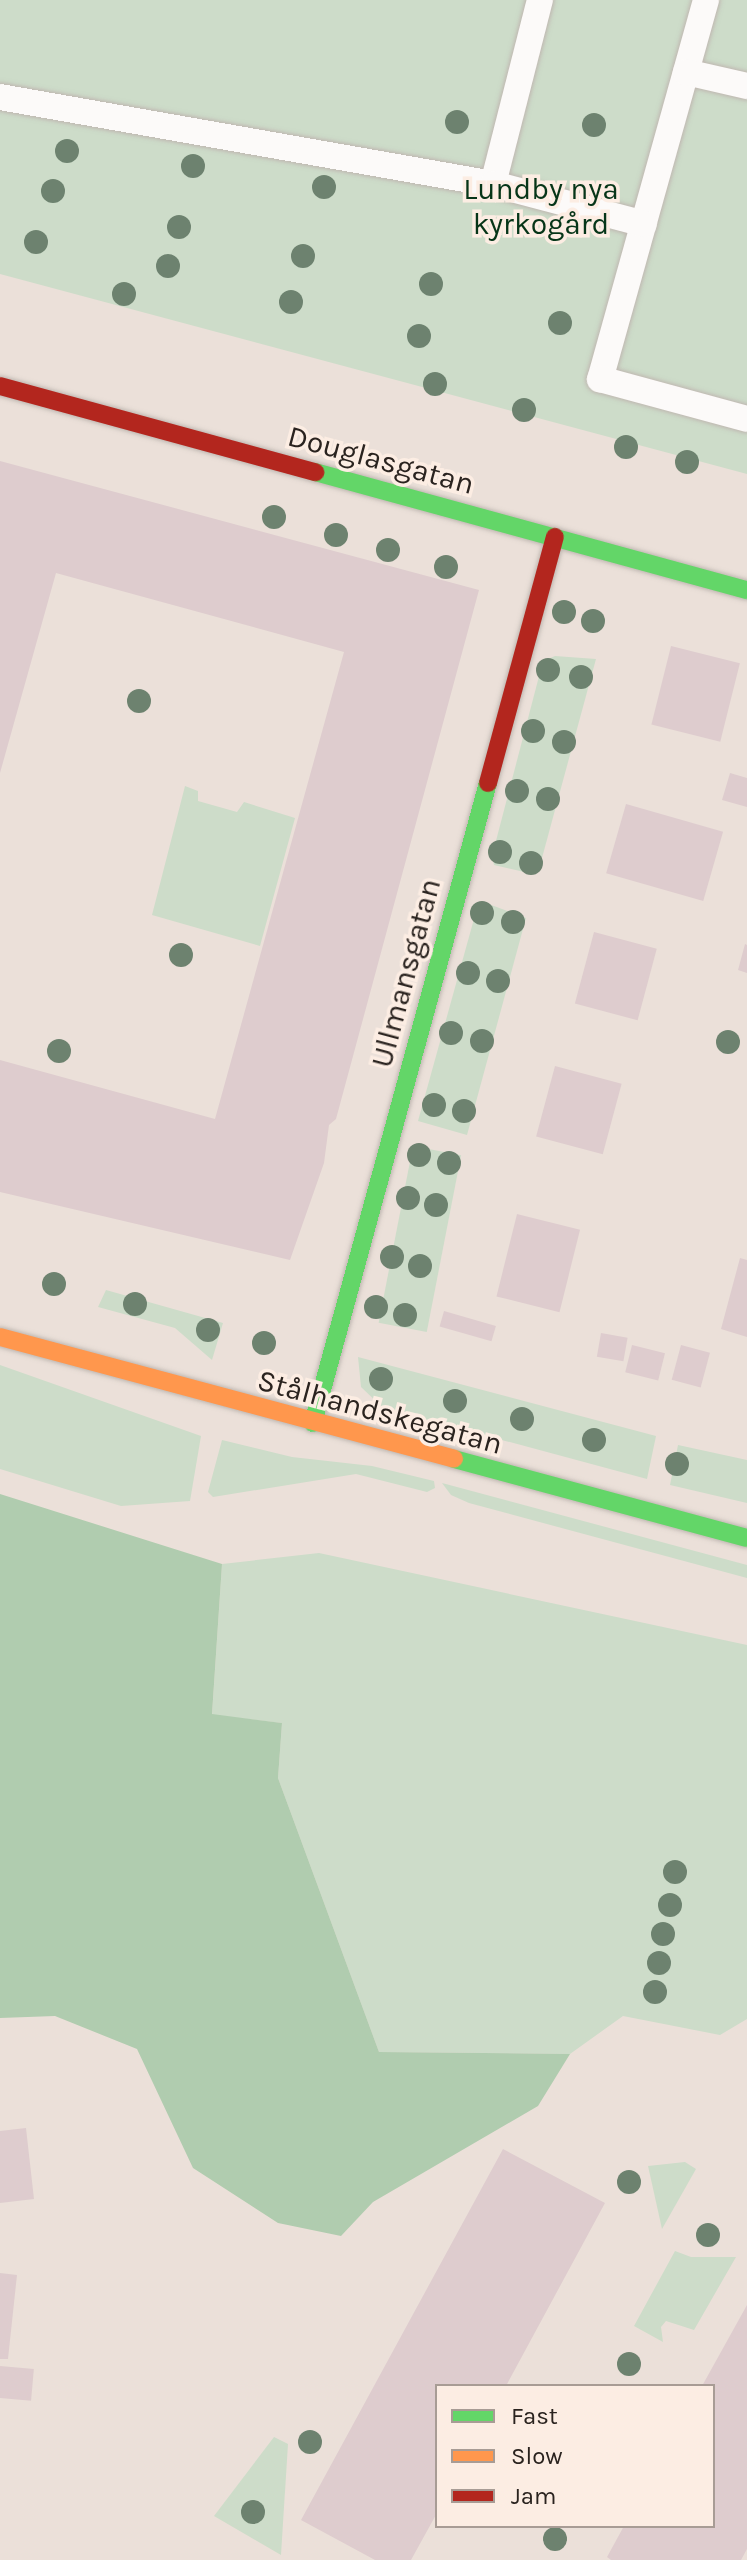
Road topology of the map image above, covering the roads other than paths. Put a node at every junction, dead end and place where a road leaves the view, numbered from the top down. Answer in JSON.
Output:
{"nodes":[{"id":1,"x":540,"y":0,"type":"edge"},
{"id":2,"x":706,"y":0,"type":"edge"},
{"id":3,"x":686,"y":72,"type":"junction"},
{"id":4,"x":747,"y":86,"type":"edge"},
{"id":5,"x":0,"y":97,"type":"edge"},
{"id":6,"x":493,"y":184,"type":"junction"},
{"id":7,"x":644,"y":224,"type":"junction"},
{"id":8,"x":0,"y":386,"type":"edge"},
{"id":9,"x":747,"y":419,"type":"edge"},
{"id":10,"x":555,"y":537,"type":"junction"},
{"id":11,"x":747,"y":590,"type":"edge"},
{"id":12,"x":0,"y":1337,"type":"edge"},
{"id":13,"x":313,"y":1423,"type":"junction"},
{"id":14,"x":747,"y":1538,"type":"edge"}],
"edges":[{"from":1,"to":6,"type":"lane"},
{"from":2,"to":3,"type":"lane"},
{"from":3,"to":4,"type":"lane"},
{"from":3,"to":7,"type":"lane"},
{"from":5,"to":6,"type":"lane"},
{"from":6,"to":7,"type":"lane"},
{"from":7,"to":9,"type":"lane"},
{"from":8,"to":10,"type":"street","name":"Douglasgatan"},
{"from":10,"to":11,"type":"street","name":"Douglasgatan"},
{"from":10,"to":13,"type":"street","name":"Ullmansgatan"},
{"from":12,"to":13,"type":"street","name":"Stålhandskegatan"},
{"from":13,"to":14,"type":"street","name":"Stålhandskegatan"}]}
